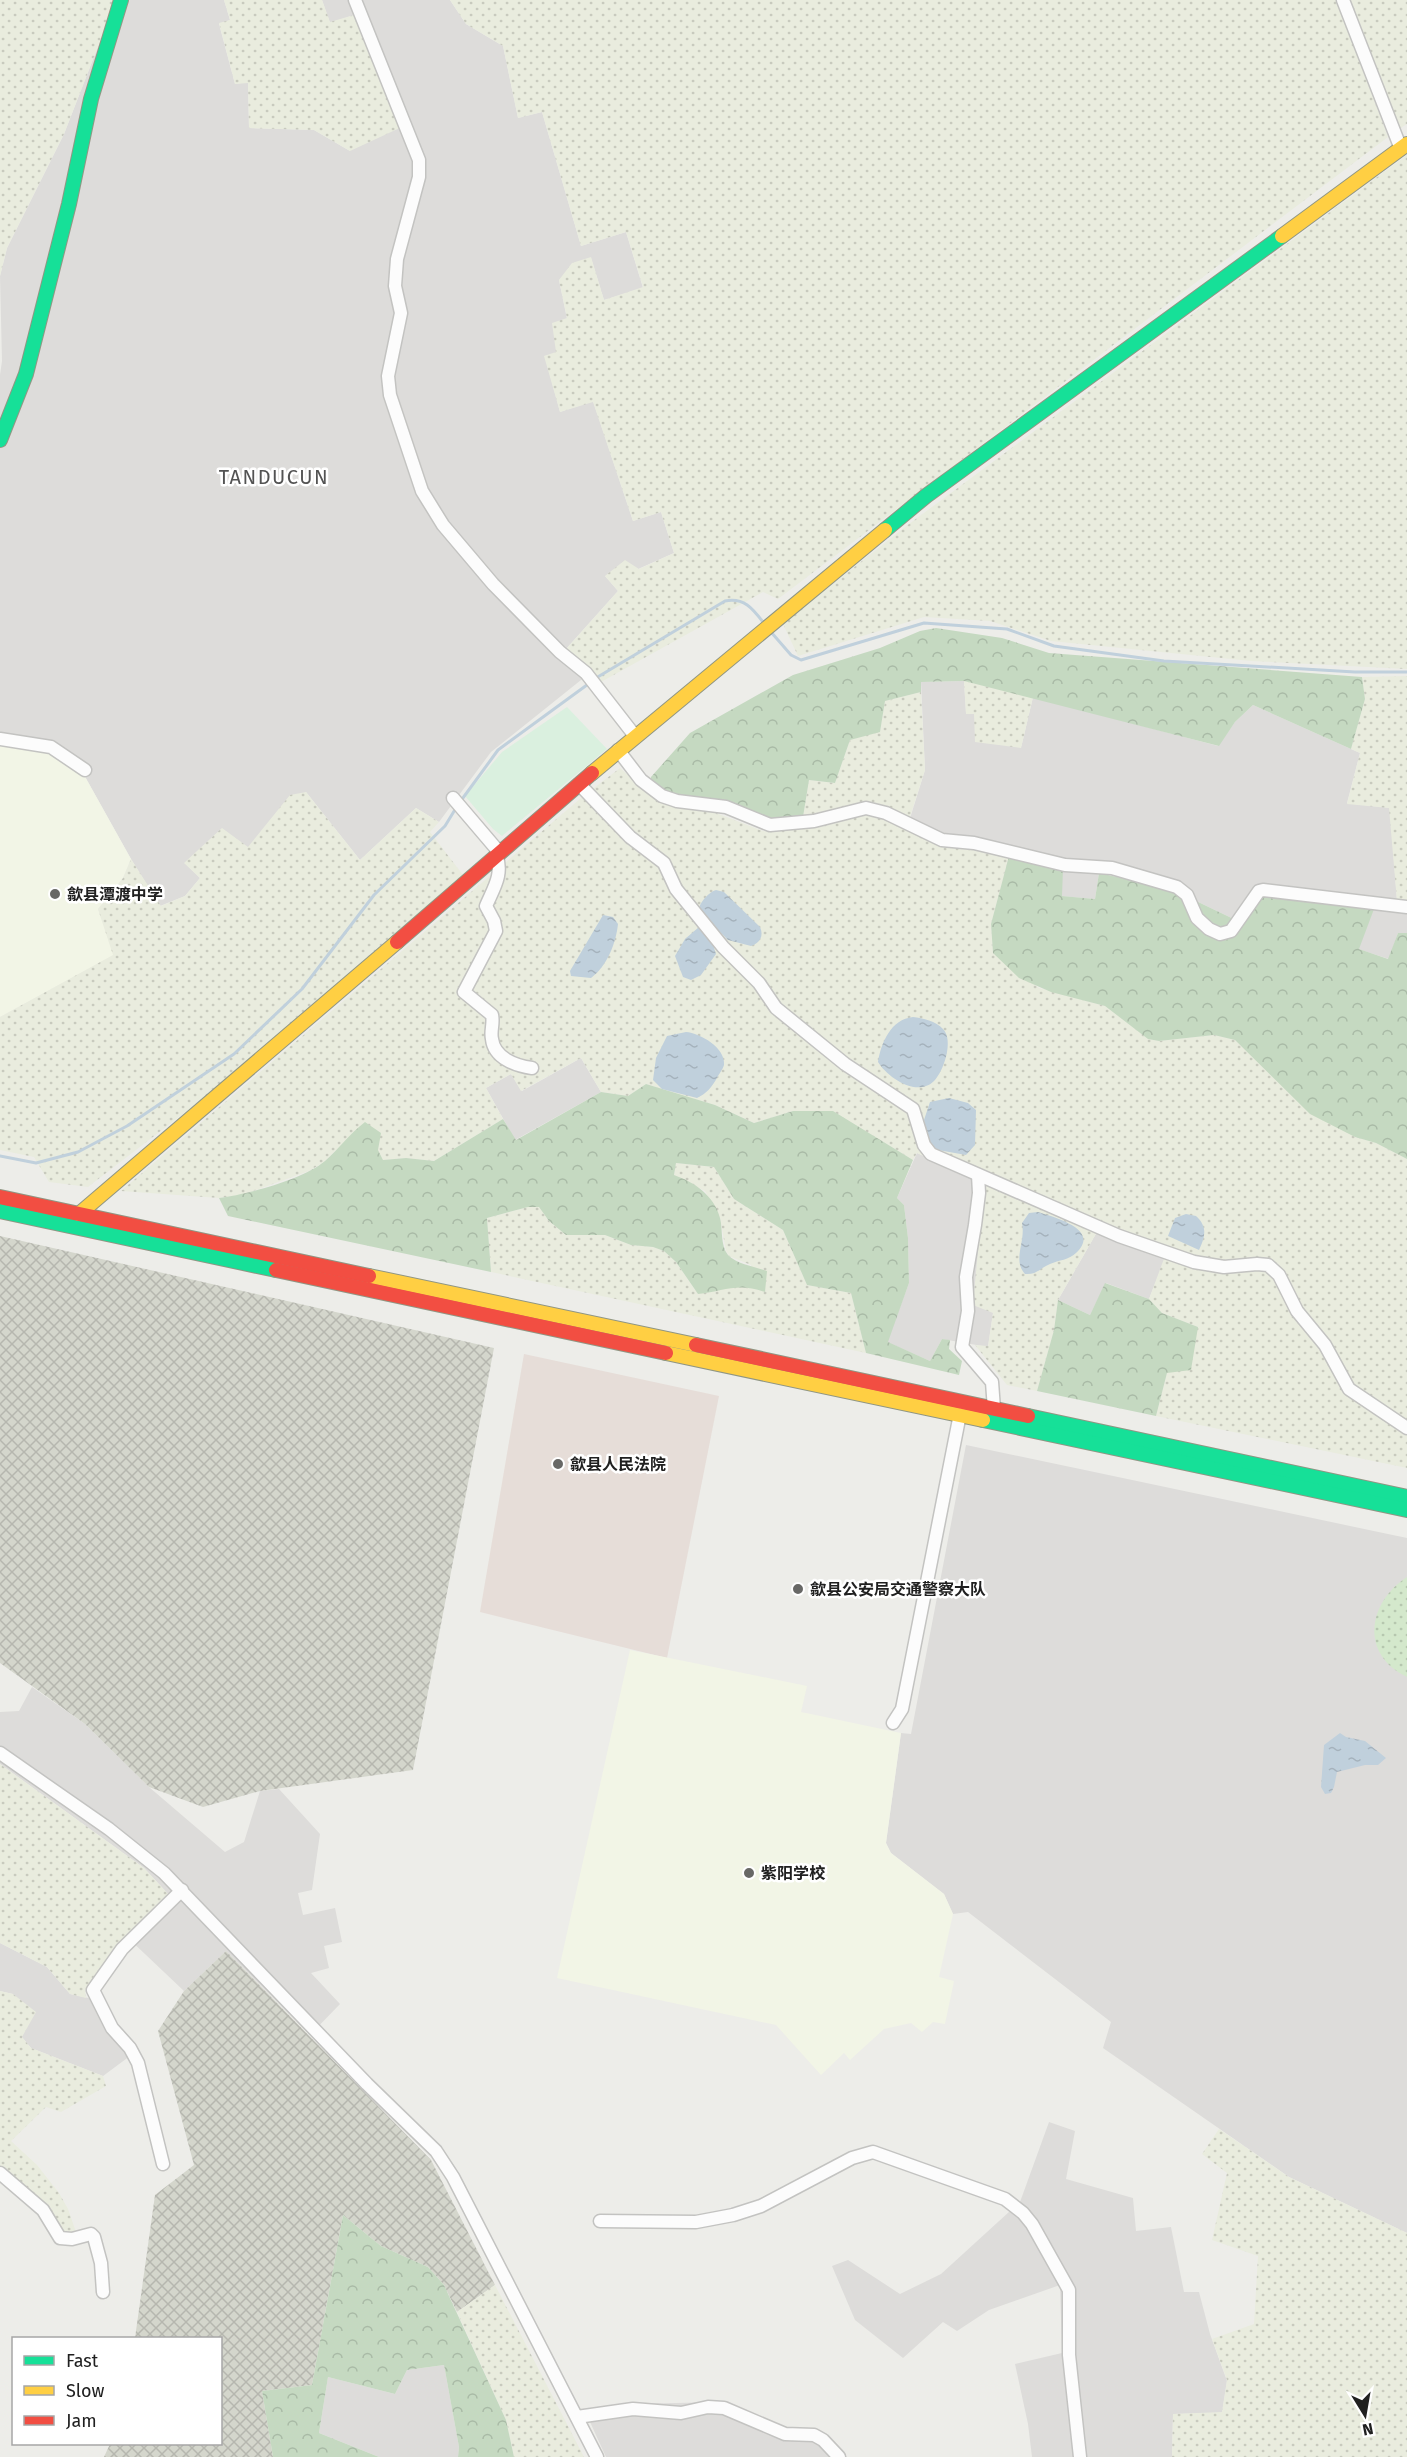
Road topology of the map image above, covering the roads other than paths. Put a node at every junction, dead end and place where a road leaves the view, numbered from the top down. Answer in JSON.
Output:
{"nodes":[{"id":1,"x":121,"y":0,"type":"edge"},
{"id":2,"x":355,"y":0,"type":"edge"},
{"id":3,"x":1343,"y":0,"type":"edge"},
{"id":4,"x":1404,"y":147,"type":"edge"},
{"id":5,"x":0,"y":440,"type":"edge"},
{"id":6,"x":635,"y":736,"type":"junction"},
{"id":7,"x":0,"y":739,"type":"edge"},
{"id":8,"x":618,"y":750,"type":"junction"},
{"id":9,"x":86,"y":770,"type":"dead end"},
{"id":10,"x":579,"y":784,"type":"junction"},
{"id":11,"x":453,"y":798,"type":"dead end"},
{"id":12,"x":497,"y":853,"type":"junction"},
{"id":13,"x":1407,"y":907,"type":"edge"},
{"id":14,"x":532,"y":1068,"type":"dead end"},
{"id":15,"x":978,"y":1175,"type":"junction"},
{"id":16,"x":0,"y":1197,"type":"edge"},
{"id":17,"x":0,"y":1211,"type":"edge"},
{"id":18,"x":80,"y":1214,"type":"junction"},
{"id":19,"x":994,"y":1409,"type":"junction"},
{"id":20,"x":960,"y":1414,"type":"junction"},
{"id":21,"x":1407,"y":1428,"type":"edge"},
{"id":22,"x":1407,"y":1497,"type":"edge"},
{"id":23,"x":1407,"y":1510,"type":"edge"},
{"id":24,"x":893,"y":1723,"type":"dead end"},
{"id":25,"x":0,"y":1753,"type":"edge"},
{"id":26,"x":182,"y":1890,"type":"junction"},
{"id":27,"x":163,"y":2164,"type":"dead end"},
{"id":28,"x":0,"y":2173,"type":"edge"},
{"id":29,"x":600,"y":2221,"type":"dead end"},
{"id":30,"x":103,"y":2292,"type":"dead end"},
{"id":31,"x":577,"y":2417,"type":"junction"},
{"id":32,"x":597,"y":2457,"type":"edge"},
{"id":33,"x":838,"y":2457,"type":"edge"},
{"id":34,"x":1080,"y":2457,"type":"edge"}],
"edges":[{"from":1,"to":5,"type":"main road"},
{"from":2,"to":6,"type":"street"},
{"from":3,"to":4,"type":"street"},
{"from":4,"to":6,"type":"main road"},
{"from":6,"to":8,"type":"main road"},
{"from":7,"to":9,"type":"street"},
{"from":8,"to":10,"type":"main road"},
{"from":8,"to":13,"type":"street"},
{"from":10,"to":12,"type":"main road"},
{"from":10,"to":15,"type":"street"},
{"from":11,"to":12,"type":"street"},
{"from":12,"to":14,"type":"street"},
{"from":12,"to":18,"type":"main road"},
{"from":15,"to":19,"type":"street"},
{"from":15,"to":21,"type":"street"},
{"from":16,"to":18,"type":"main road"},
{"from":17,"to":20,"type":"main road"},
{"from":18,"to":19,"type":"main road"},
{"from":19,"to":22,"type":"main road"},
{"from":20,"to":23,"type":"main road"},
{"from":20,"to":24,"type":"street"},
{"from":25,"to":26,"type":"street"},
{"from":26,"to":27,"type":"street"},
{"from":26,"to":31,"type":"street"},
{"from":28,"to":30,"type":"street"},
{"from":29,"to":34,"type":"street"},
{"from":31,"to":32,"type":"street"},
{"from":31,"to":33,"type":"street"}]}
